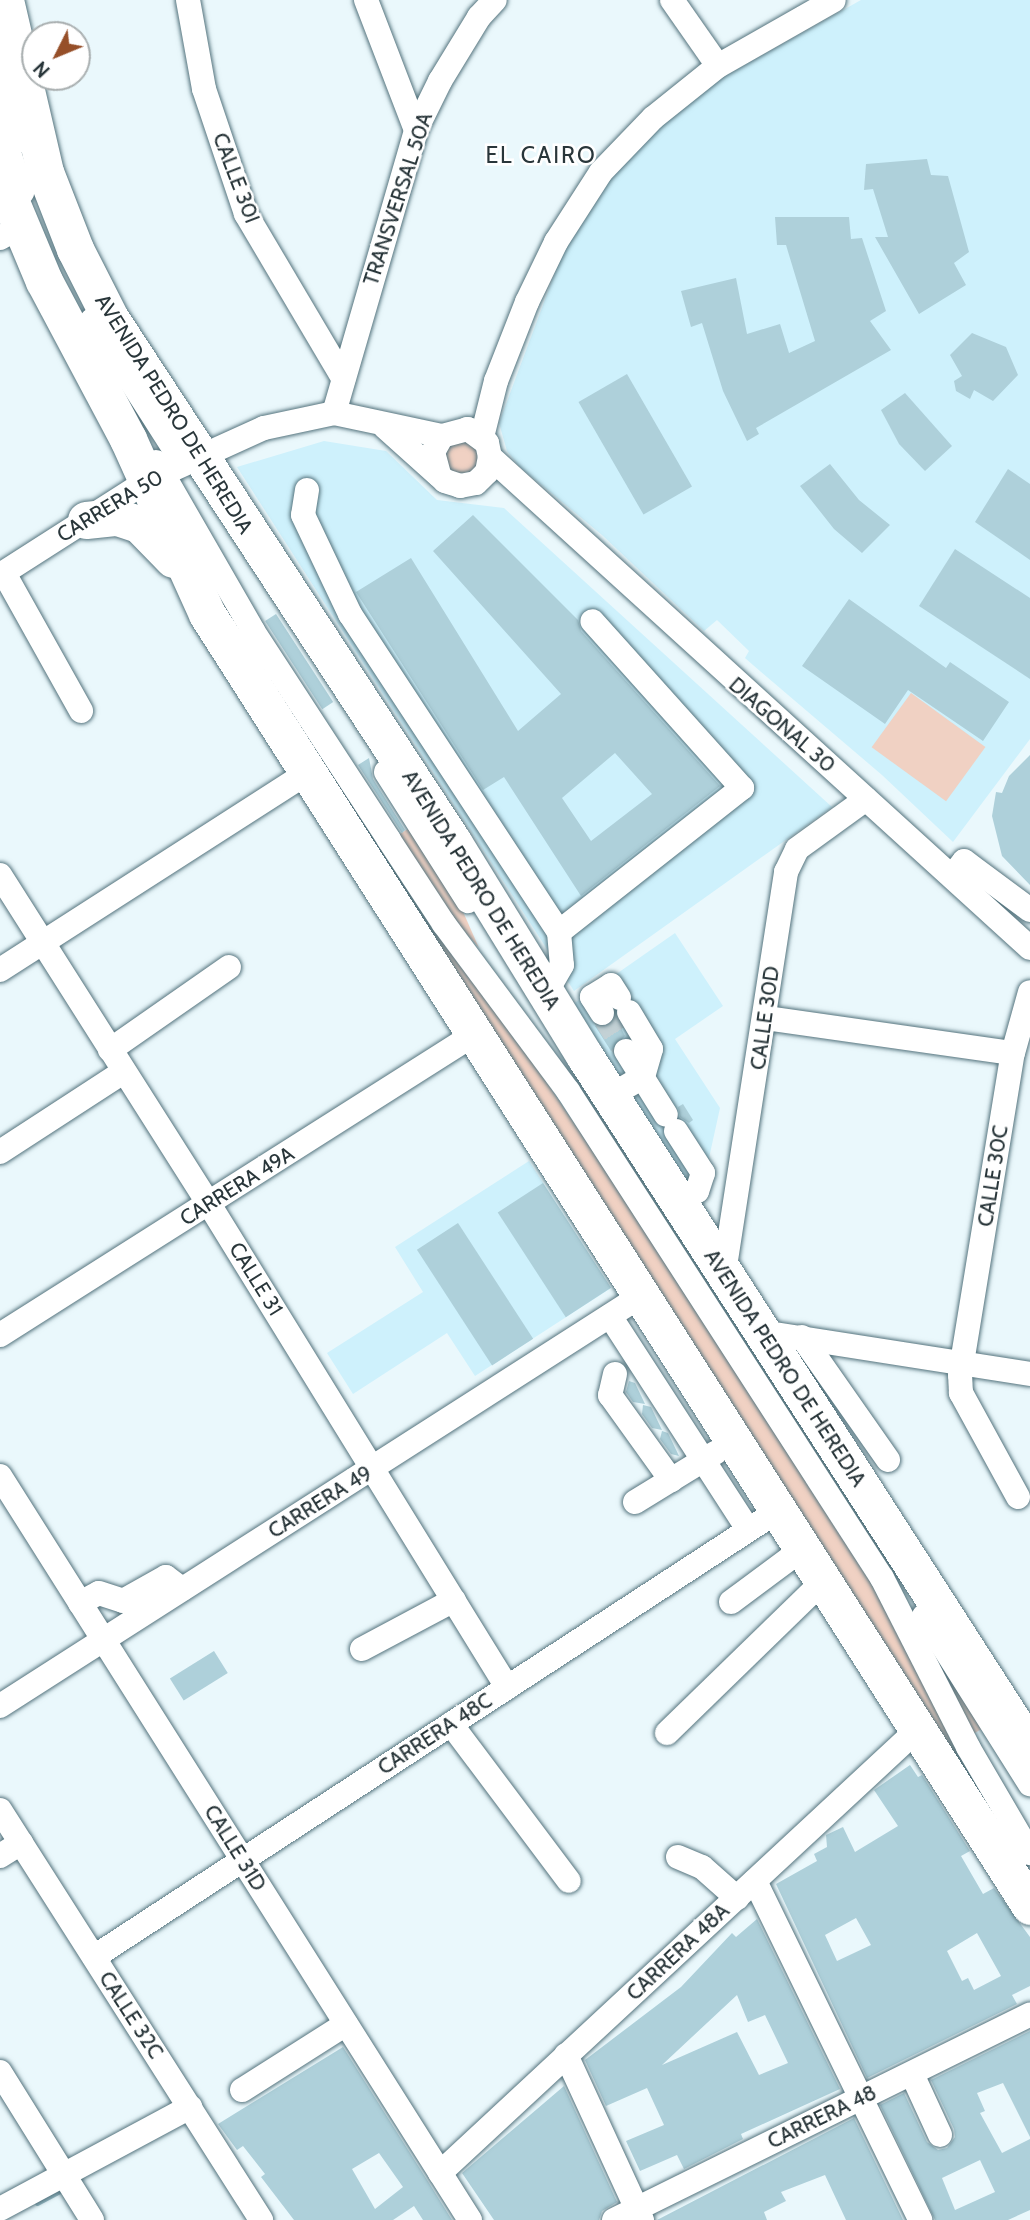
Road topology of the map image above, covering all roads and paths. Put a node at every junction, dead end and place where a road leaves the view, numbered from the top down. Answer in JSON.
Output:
{"nodes":[{"id":1,"x":5,"y":0,"type":"edge"},
{"id":2,"x":188,"y":0,"type":"edge"},
{"id":3,"x":366,"y":0,"type":"edge"},
{"id":4,"x":495,"y":0,"type":"edge"},
{"id":5,"x":672,"y":0,"type":"edge"},
{"id":6,"x":834,"y":0,"type":"edge"},
{"id":7,"x":718,"y":66,"type":"junction"},
{"id":8,"x":0,"y":67,"type":"edge"},
{"id":9,"x":0,"y":125,"type":"edge"},
{"id":10,"x":416,"y":130,"type":"junction"},
{"id":11,"x":0,"y":176,"type":"edge"},
{"id":12,"x":10,"y":232,"type":"edge"},
{"id":13,"x":343,"y":378,"type":"junction"},
{"id":14,"x":496,"y":382,"type":"junction"},
{"id":15,"x":334,"y":413,"type":"junction"},
{"id":16,"x":385,"y":427,"type":"junction"},
{"id":17,"x":447,"y":433,"type":"junction"},
{"id":18,"x":486,"y":447,"type":"junction"},
{"id":19,"x":191,"y":460,"type":"junction"},
{"id":20,"x":439,"y":475,"type":"junction"},
{"id":21,"x":155,"y":478,"type":"junction"},
{"id":22,"x":476,"y":483,"type":"junction"},
{"id":23,"x":307,"y":490,"type":"dead end"},
{"id":24,"x":536,"y":501,"type":"junction"},
{"id":25,"x":86,"y":520,"type":"junction"},
{"id":26,"x":2,"y":574,"type":"edge"},
{"id":27,"x":199,"y":598,"type":"junction"},
{"id":28,"x":592,"y":621,"type":"dead end"},
{"id":29,"x":81,"y":711,"type":"dead end"},
{"id":30,"x":307,"y":773,"type":"junction"},
{"id":31,"x":866,"y":799,"type":"junction"},
{"id":32,"x":0,"y":875,"type":"edge"},
{"id":33,"x":952,"y":876,"type":"junction"},
{"id":34,"x":1030,"y":910,"type":"edge"},
{"id":35,"x":559,"y":932,"type":"junction"},
{"id":36,"x":41,"y":943,"type":"junction"},
{"id":37,"x":1030,"y":948,"type":"edge"},
{"id":38,"x":229,"y":967,"type":"dead end"},
{"id":39,"x":0,"y":970,"type":"edge"},
{"id":40,"x":1030,"y":992,"type":"edge"},
{"id":41,"x":546,"y":993,"type":"junction"},
{"id":42,"x":617,"y":1008,"type":"dead end"},
{"id":43,"x":766,"y":1018,"type":"junction"},
{"id":44,"x":473,"y":1035,"type":"junction"},
{"id":45,"x":110,"y":1050,"type":"junction"},
{"id":46,"x":626,"y":1051,"type":"tunnel mouth"},
{"id":47,"x":1013,"y":1053,"type":"junction"},
{"id":48,"x":123,"y":1072,"type":"junction"},
{"id":49,"x":643,"y":1077,"type":"junction"},
{"id":50,"x":610,"y":1096,"type":"junction"},
{"id":51,"x":675,"y":1129,"type":"junction"},
{"id":52,"x":0,"y":1152,"type":"edge"},
{"id":53,"x":652,"y":1161,"type":"junction"},
{"id":54,"x":679,"y":1202,"type":"junction"},
{"id":55,"x":209,"y":1203,"type":"junction"},
{"id":56,"x":724,"y":1273,"type":"junction"},
{"id":57,"x":624,"y":1306,"type":"junction"},
{"id":58,"x":762,"y":1332,"type":"junction"},
{"id":59,"x":0,"y":1335,"type":"edge"},
{"id":60,"x":802,"y":1337,"type":"junction"},
{"id":61,"x":637,"y":1358,"type":"junction"},
{"id":62,"x":962,"y":1363,"type":"junction"},
{"id":63,"x":1030,"y":1374,"type":"edge"},
{"id":64,"x":718,"y":1451,"type":"junction"},
{"id":65,"x":888,"y":1460,"type":"dead end"},
{"id":66,"x":373,"y":1468,"type":"junction"},
{"id":67,"x":0,"y":1476,"type":"edge"},
{"id":68,"x":671,"y":1480,"type":"junction"},
{"id":69,"x":1018,"y":1497,"type":"dead end"},
{"id":70,"x":635,"y":1502,"type":"dead end"},
{"id":71,"x":762,"y":1520,"type":"junction"},
{"id":72,"x":801,"y":1550,"type":"junction"},
{"id":73,"x":821,"y":1583,"type":"junction"},
{"id":74,"x":182,"y":1590,"type":"junction"},
{"id":75,"x":454,"y":1600,"type":"junction"},
{"id":76,"x":731,"y":1602,"type":"dead end"},
{"id":77,"x":80,"y":1603,"type":"junction"},
{"id":78,"x":103,"y":1640,"type":"junction"},
{"id":79,"x":362,"y":1649,"type":"dead end"},
{"id":80,"x":507,"y":1687,"type":"junction"},
{"id":81,"x":0,"y":1706,"type":"edge"},
{"id":82,"x":451,"y":1724,"type":"junction"},
{"id":83,"x":917,"y":1730,"type":"junction"},
{"id":84,"x":667,"y":1732,"type":"dead end"},
{"id":85,"x":1030,"y":1748,"type":"edge"},
{"id":86,"x":1030,"y":1784,"type":"edge"},
{"id":87,"x":0,"y":1810,"type":"edge"},
{"id":88,"x":10,"y":1849,"type":"edge"},
{"id":89,"x":1030,"y":1853,"type":"edge"},
{"id":90,"x":678,"y":1857,"type":"dead end"},
{"id":91,"x":243,"y":1860,"type":"junction"},
{"id":92,"x":569,"y":1881,"type":"dead end"},
{"id":93,"x":746,"y":1889,"type":"junction"},
{"id":94,"x":1030,"y":1906,"type":"edge"},
{"id":95,"x":94,"y":1957,"type":"junction"},
{"id":96,"x":1030,"y":2014,"type":"edge"},
{"id":97,"x":346,"y":2024,"type":"junction"},
{"id":98,"x":566,"y":2055,"type":"junction"},
{"id":99,"x":0,"y":2072,"type":"edge"},
{"id":100,"x":912,"y":2074,"type":"junction"},
{"id":101,"x":242,"y":2091,"type":"dead end"},
{"id":102,"x":859,"y":2098,"type":"junction"},
{"id":103,"x":190,"y":2107,"type":"junction"},
{"id":104,"x":940,"y":2135,"type":"dead end"},
{"id":105,"x":440,"y":2173,"type":"junction"},
{"id":106,"x":64,"y":2174,"type":"junction"},
{"id":107,"x":0,"y":2209,"type":"edge"},
{"id":108,"x":639,"y":2214,"type":"edge"},
{"id":109,"x":92,"y":2220,"type":"edge"},
{"id":110,"x":261,"y":2220,"type":"edge"},
{"id":111,"x":470,"y":2220,"type":"edge"},
{"id":112,"x":614,"y":2220,"type":"edge"},
{"id":113,"x":920,"y":2220,"type":"edge"}],
"edges":[{"from":1,"to":19,"type":"highway","name":"AVENIDA PEDRO DE HEREDIA"},
{"from":2,"to":13,"type":"street","name":"CALLE 30I"},
{"from":3,"to":10,"type":"street"},
{"from":4,"to":10,"type":"street","name":"TRANSVERSAL 50A"},
{"from":5,"to":7,"type":"street"},
{"from":6,"to":7,"type":"street"},
{"from":7,"to":14,"type":"street"},
{"from":8,"to":19,"type":"street"},
{"from":9,"to":21,"type":"street"},
{"from":10,"to":13,"type":"street","name":"TRANSVERSAL 50A"},
{"from":11,"to":12,"type":"highway","name":"AVENIDA PEDRO DE HEREDIA"},
{"from":12,"to":21,"type":"highway","name":"AVENIDA PEDRO DE HEREDIA"},
{"from":13,"to":15,"type":"street","name":"TRANSVERSAL 50A"},
{"from":14,"to":17,"type":"street"},
{"from":14,"to":18,"type":"street"},
{"from":15,"to":16,"type":"street","name":"CARRERA 50"},
{"from":15,"to":19,"type":"street","name":"CARRERA 50"},
{"from":16,"to":17,"type":"street","name":"CARRERA 50"},
{"from":16,"to":20,"type":"street","name":"CARRERA 50"},
{"from":17,"to":18,"type":"street"},
{"from":17,"to":20,"type":"street"},
{"from":18,"to":22,"type":"street"},
{"from":18,"to":24,"type":"street","name":"DIAGONAL 30"},
{"from":19,"to":21,"type":"street","name":"CARRERA 50"},
{"from":19,"to":41,"type":"highway","name":"AVENIDA PEDRO DE HEREDIA"},
{"from":19,"to":86,"type":"street"},
{"from":20,"to":22,"type":"street"},
{"from":21,"to":25,"type":"street","name":"CARRERA 50"},
{"from":21,"to":27,"type":"highway","name":"AVENIDA PEDRO DE HEREDIA"},
{"from":21,"to":89,"type":"street"},
{"from":22,"to":24,"type":"street","name":"DIAGONAL 30"},
{"from":23,"to":35,"type":"street"},
{"from":24,"to":31,"type":"street","name":"DIAGONAL 30"},
{"from":25,"to":26,"type":"street","name":"CARRERA 50"},
{"from":25,"to":27,"type":"highway"},
{"from":26,"to":29,"type":"street"},
{"from":27,"to":30,"type":"highway","name":"AVENIDA PEDRO DE HEREDIA"},
{"from":28,"to":35,"type":"street"},
{"from":30,"to":36,"type":"street"},
{"from":30,"to":44,"type":"highway","name":"AVENIDA PEDRO DE HEREDIA"},
{"from":31,"to":33,"type":"street","name":"DIAGONAL 30"},
{"from":31,"to":43,"type":"street","name":"CALLE 30D"},
{"from":32,"to":36,"type":"street","name":"CALLE 31"},
{"from":33,"to":34,"type":"street"},
{"from":33,"to":37,"type":"street","name":"DIAGONAL 30"},
{"from":35,"to":41,"type":"street"},
{"from":36,"to":39,"type":"street"},
{"from":36,"to":45,"type":"street","name":"CALLE 31"},
{"from":38,"to":45,"type":"street"},
{"from":40,"to":47,"type":"street","name":"CALLE 30C"},
{"from":41,"to":50,"type":"highway","name":"AVENIDA PEDRO DE HEREDIA"},
{"from":42,"to":49,"type":"street"},
{"from":43,"to":47,"type":"street"},
{"from":43,"to":56,"type":"street","name":"CALLE 30D"},
{"from":44,"to":55,"type":"street","name":"CARRERA 49A"},
{"from":44,"to":57,"type":"highway","name":"AVENIDA PEDRO DE HEREDIA"},
{"from":45,"to":48,"type":"street","name":"CALLE 31"},
{"from":46,"to":49,"type":"street"},
{"from":47,"to":62,"type":"street","name":"CALLE 30C"},
{"from":48,"to":52,"type":"street"},
{"from":48,"to":55,"type":"street","name":"CALLE 31"},
{"from":49,"to":50,"type":"street"},
{"from":49,"to":51,"type":"street"},
{"from":50,"to":53,"type":"highway","name":"AVENIDA PEDRO DE HEREDIA"},
{"from":51,"to":53,"type":"street"},
{"from":51,"to":54,"type":"street"},
{"from":53,"to":54,"type":"highway","name":"AVENIDA PEDRO DE HEREDIA"},
{"from":54,"to":56,"type":"highway","name":"AVENIDA PEDRO DE HEREDIA"},
{"from":55,"to":59,"type":"street","name":"CARRERA 49A"},
{"from":55,"to":66,"type":"street","name":"CALLE 31"},
{"from":56,"to":58,"type":"highway","name":"AVENIDA PEDRO DE HEREDIA"},
{"from":57,"to":61,"type":"highway","name":"AVENIDA PEDRO DE HEREDIA"},
{"from":57,"to":66,"type":"street","name":"CARRERA 49"},
{"from":58,"to":60,"type":"street"},
{"from":58,"to":85,"type":"highway","name":"AVENIDA PEDRO DE HEREDIA"},
{"from":60,"to":62,"type":"street"},
{"from":60,"to":65,"type":"street"},
{"from":61,"to":64,"type":"highway","name":"AVENIDA PEDRO DE HEREDIA"},
{"from":61,"to":68,"type":"street"},
{"from":62,"to":63,"type":"street"},
{"from":62,"to":69,"type":"street","name":"CALLE 30C"},
{"from":64,"to":68,"type":"street"},
{"from":64,"to":71,"type":"highway","name":"AVENIDA PEDRO DE HEREDIA"},
{"from":66,"to":74,"type":"street","name":"CARRERA 49"},
{"from":66,"to":75,"type":"street","name":"CALLE 31"},
{"from":67,"to":77,"type":"street","name":"CALLE 31D"},
{"from":68,"to":70,"type":"street"},
{"from":71,"to":72,"type":"highway","name":"AVENIDA PEDRO DE HEREDIA"},
{"from":71,"to":80,"type":"street","name":"CARRERA 48C"},
{"from":72,"to":73,"type":"highway","name":"AVENIDA PEDRO DE HEREDIA"},
{"from":72,"to":76,"type":"street"},
{"from":73,"to":83,"type":"highway","name":"AVENIDA PEDRO DE HEREDIA"},
{"from":73,"to":84,"type":"street"},
{"from":74,"to":77,"type":"street"},
{"from":74,"to":78,"type":"street","name":"CARRERA 49"},
{"from":75,"to":79,"type":"street"},
{"from":75,"to":80,"type":"street","name":"CALLE 31"},
{"from":77,"to":78,"type":"street","name":"CALLE 31D"},
{"from":78,"to":81,"type":"street","name":"CARRERA 49"},
{"from":78,"to":91,"type":"street","name":"CALLE 31D"},
{"from":80,"to":82,"type":"street","name":"CARRERA 48C"},
{"from":82,"to":91,"type":"street","name":"CARRERA 48C"},
{"from":82,"to":92,"type":"street"},
{"from":83,"to":93,"type":"street","name":"CARRERA 48A"},
{"from":83,"to":94,"type":"highway","name":"AVENIDA PEDRO DE HEREDIA"},
{"from":87,"to":88,"type":"street","name":"CALLE 32C"},
{"from":88,"to":95,"type":"street","name":"CALLE 32C"},
{"from":90,"to":93,"type":"street"},
{"from":91,"to":95,"type":"street","name":"CARRERA 48C"},
{"from":91,"to":97,"type":"street","name":"CALLE 31D"},
{"from":93,"to":98,"type":"street","name":"CARRERA 48A"},
{"from":93,"to":102,"type":"street"},
{"from":95,"to":103,"type":"street","name":"CALLE 32C"},
{"from":96,"to":100,"type":"street","name":"CARRERA 48"},
{"from":97,"to":101,"type":"street"},
{"from":97,"to":105,"type":"street","name":"CALLE 31D"},
{"from":98,"to":105,"type":"street","name":"CARRERA 48A"},
{"from":98,"to":108,"type":"street"},
{"from":99,"to":106,"type":"street"},
{"from":100,"to":102,"type":"street","name":"CARRERA 48"},
{"from":100,"to":104,"type":"street"},
{"from":102,"to":108,"type":"street","name":"CARRERA 48"},
{"from":102,"to":113,"type":"street"},
{"from":103,"to":106,"type":"street"},
{"from":103,"to":110,"type":"street","name":"CALLE 32C"},
{"from":105,"to":111,"type":"street","name":"CALLE 31D"},
{"from":106,"to":107,"type":"street"},
{"from":106,"to":109,"type":"street"},
{"from":108,"to":112,"type":"street","name":"CARRERA 48"}]}
